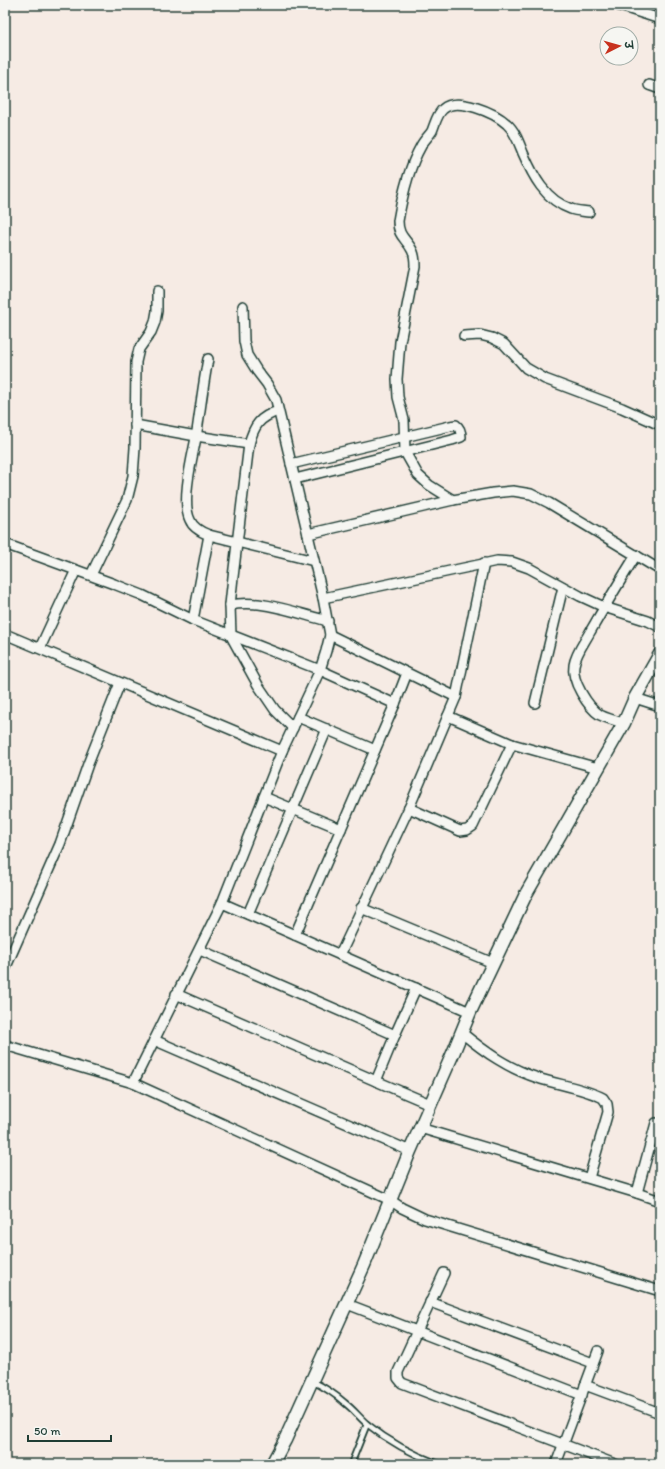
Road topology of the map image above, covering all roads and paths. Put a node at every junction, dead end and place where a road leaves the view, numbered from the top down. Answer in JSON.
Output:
{"nodes":[{"id":1,"x":617,"y":5,"type":"edge"},
{"id":2,"x":660,"y":19,"type":"edge"},
{"id":3,"x":649,"y":85,"type":"dead end"},
{"id":4,"x":660,"y":89,"type":"edge"},
{"id":5,"x":589,"y":212,"type":"dead end"},
{"id":6,"x":157,"y":291,"type":"dead end"},
{"id":7,"x":243,"y":306,"type":"dead end"},
{"id":8,"x":464,"y":336,"type":"dead end"},
{"id":9,"x":208,"y":359,"type":"dead end"},
{"id":10,"x":278,"y":411,"type":"junction"},
{"id":11,"x":135,"y":425,"type":"junction"},
{"id":12,"x":660,"y":425,"type":"edge"},
{"id":13,"x":196,"y":436,"type":"junction"},
{"id":14,"x":405,"y":436,"type":"junction"},
{"id":15,"x":249,"y":444,"type":"junction"},
{"id":16,"x":405,"y":452,"type":"junction"},
{"id":17,"x":291,"y":464,"type":"junction"},
{"id":18,"x":295,"y":479,"type":"junction"},
{"id":19,"x":453,"y":500,"type":"junction"},
{"id":20,"x":308,"y":534,"type":"junction"},
{"id":21,"x":209,"y":535,"type":"junction"},
{"id":22,"x":237,"y":543,"type":"junction"},
{"id":23,"x":5,"y":544,"type":"edge"},
{"id":24,"x":636,"y":555,"type":"junction"},
{"id":25,"x":314,"y":561,"type":"junction"},
{"id":26,"x":484,"y":563,"type":"junction"},
{"id":27,"x":76,"y":570,"type":"junction"},
{"id":28,"x":660,"y":570,"type":"edge"},
{"id":29,"x":91,"y":575,"type":"junction"},
{"id":30,"x":563,"y":587,"type":"junction"},
{"id":31,"x":323,"y":598,"type":"junction"},
{"id":32,"x":230,"y":605,"type":"junction"},
{"id":33,"x":604,"y":607,"type":"junction"},
{"id":34,"x":193,"y":620,"type":"junction"},
{"id":35,"x":328,"y":621,"type":"junction"},
{"id":36,"x":660,"y":627,"type":"edge"},
{"id":37,"x":5,"y":634,"type":"edge"},
{"id":38,"x":330,"y":635,"type":"junction"},
{"id":39,"x":231,"y":636,"type":"junction"},
{"id":40,"x":40,"y":648,"type":"junction"},
{"id":41,"x":660,"y":654,"type":"edge"},
{"id":42,"x":320,"y":670,"type":"junction"},
{"id":43,"x":407,"y":673,"type":"junction"},
{"id":44,"x":120,"y":683,"type":"junction"},
{"id":45,"x":456,"y":697,"type":"junction"},
{"id":46,"x":635,"y":698,"type":"junction"},
{"id":47,"x":535,"y":703,"type":"dead end"},
{"id":48,"x":395,"y":704,"type":"junction"},
{"id":49,"x":660,"y":706,"type":"edge"},
{"id":50,"x":448,"y":716,"type":"junction"},
{"id":51,"x":298,"y":717,"type":"junction"},
{"id":52,"x":624,"y":723,"type":"junction"},
{"id":53,"x":293,"y":728,"type":"junction"},
{"id":54,"x":327,"y":729,"type":"junction"},
{"id":55,"x":512,"y":744,"type":"junction"},
{"id":56,"x":375,"y":750,"type":"junction"},
{"id":57,"x":282,"y":751,"type":"junction"},
{"id":58,"x":598,"y":768,"type":"junction"},
{"id":59,"x":264,"y":797,"type":"junction"},
{"id":60,"x":409,"y":808,"type":"junction"},
{"id":61,"x":292,"y":809,"type":"junction"},
{"id":62,"x":341,"y":829,"type":"junction"},
{"id":63,"x":222,"y":902,"type":"junction"},
{"id":64,"x":361,"y":908,"type":"junction"},
{"id":65,"x":248,"y":914,"type":"junction"},
{"id":66,"x":295,"y":935,"type":"junction"},
{"id":67,"x":200,"y":950,"type":"junction"},
{"id":68,"x":340,"y":955,"type":"junction"},
{"id":69,"x":493,"y":963,"type":"junction"},
{"id":70,"x":5,"y":969,"type":"edge"},
{"id":71,"x":416,"y":988,"type":"junction"},
{"id":72,"x":176,"y":994,"type":"junction"},
{"id":73,"x":470,"y":1012,"type":"junction"},
{"id":74,"x":462,"y":1033,"type":"junction"},
{"id":75,"x":395,"y":1035,"type":"junction"},
{"id":76,"x":154,"y":1040,"type":"junction"},
{"id":77,"x":5,"y":1045,"type":"edge"},
{"id":78,"x":376,"y":1082,"type":"junction"},
{"id":79,"x":134,"y":1083,"type":"junction"},
{"id":80,"x":430,"y":1104,"type":"junction"},
{"id":81,"x":656,"y":1123,"type":"dead end"},
{"id":82,"x":420,"y":1128,"type":"junction"},
{"id":83,"x":410,"y":1151,"type":"junction"},
{"id":84,"x":589,"y":1178,"type":"junction"},
{"id":85,"x":637,"y":1192,"type":"junction"},
{"id":86,"x":390,"y":1200,"type":"junction"},
{"id":87,"x":660,"y":1201,"type":"edge"},
{"id":88,"x":444,"y":1273,"type":"dead end"},
{"id":89,"x":660,"y":1291,"type":"edge"},
{"id":90,"x":430,"y":1302,"type":"junction"},
{"id":91,"x":347,"y":1304,"type":"junction"},
{"id":92,"x":416,"y":1331,"type":"junction"},
{"id":93,"x":598,"y":1351,"type":"dead end"},
{"id":94,"x":593,"y":1364,"type":"junction"},
{"id":95,"x":312,"y":1381,"type":"junction"},
{"id":96,"x":585,"y":1385,"type":"junction"},
{"id":97,"x":582,"y":1395,"type":"junction"},
{"id":98,"x":660,"y":1413,"type":"edge"},
{"id":99,"x":367,"y":1424,"type":"junction"},
{"id":100,"x":563,"y":1444,"type":"junction"},
{"id":101,"x":272,"y":1464,"type":"edge"},
{"id":102,"x":351,"y":1464,"type":"edge"},
{"id":103,"x":439,"y":1464,"type":"edge"},
{"id":104,"x":556,"y":1464,"type":"edge"},
{"id":105,"x":615,"y":1464,"type":"edge"}],
"edges":[{"from":1,"to":2,"type":"street"},
{"from":3,"to":4,"type":"street"},
{"from":5,"to":14,"type":"street"},
{"from":6,"to":11,"type":"street"},
{"from":7,"to":10,"type":"street"},
{"from":8,"to":12,"type":"street"},
{"from":9,"to":13,"type":"street"},
{"from":10,"to":15,"type":"street"},
{"from":10,"to":17,"type":"street"},
{"from":11,"to":13,"type":"street"},
{"from":11,"to":29,"type":"street"},
{"from":13,"to":15,"type":"street"},
{"from":13,"to":21,"type":"street"},
{"from":14,"to":16,"type":"street"},
{"from":14,"to":16,"type":"street"},
{"from":14,"to":17,"type":"street"},
{"from":15,"to":22,"type":"street"},
{"from":16,"to":18,"type":"street"},
{"from":16,"to":19,"type":"street"},
{"from":17,"to":18,"type":"street"},
{"from":18,"to":20,"type":"street"},
{"from":19,"to":20,"type":"street"},
{"from":19,"to":24,"type":"street"},
{"from":20,"to":25,"type":"street"},
{"from":21,"to":22,"type":"street"},
{"from":21,"to":34,"type":"street"},
{"from":22,"to":25,"type":"street"},
{"from":22,"to":32,"type":"street"},
{"from":23,"to":27,"type":"street"},
{"from":24,"to":28,"type":"street"},
{"from":24,"to":33,"type":"street"},
{"from":25,"to":31,"type":"street"},
{"from":26,"to":30,"type":"street"},
{"from":26,"to":31,"type":"street"},
{"from":26,"to":45,"type":"street"},
{"from":27,"to":29,"type":"street"},
{"from":27,"to":40,"type":"street"},
{"from":29,"to":34,"type":"street"},
{"from":30,"to":33,"type":"street"},
{"from":30,"to":47,"type":"street"},
{"from":31,"to":35,"type":"street"},
{"from":32,"to":35,"type":"street"},
{"from":32,"to":39,"type":"street"},
{"from":33,"to":36,"type":"street"},
{"from":33,"to":52,"type":"street"},
{"from":34,"to":39,"type":"street"},
{"from":35,"to":38,"type":"street"},
{"from":37,"to":40,"type":"street"},
{"from":38,"to":42,"type":"street"},
{"from":38,"to":43,"type":"street"},
{"from":39,"to":42,"type":"street"},
{"from":39,"to":53,"type":"street"},
{"from":40,"to":44,"type":"street"},
{"from":41,"to":46,"type":"street"},
{"from":42,"to":48,"type":"street"},
{"from":42,"to":51,"type":"street"},
{"from":43,"to":45,"type":"street"},
{"from":43,"to":48,"type":"street"},
{"from":44,"to":57,"type":"street"},
{"from":44,"to":70,"type":"street"},
{"from":45,"to":50,"type":"street"},
{"from":46,"to":49,"type":"street"},
{"from":46,"to":52,"type":"street"},
{"from":48,"to":56,"type":"street"},
{"from":50,"to":55,"type":"street"},
{"from":50,"to":60,"type":"street"},
{"from":51,"to":53,"type":"street"},
{"from":51,"to":54,"type":"street"},
{"from":52,"to":58,"type":"street"},
{"from":53,"to":57,"type":"street"},
{"from":54,"to":56,"type":"street"},
{"from":54,"to":61,"type":"street"},
{"from":55,"to":58,"type":"street"},
{"from":55,"to":60,"type":"street"},
{"from":56,"to":62,"type":"street"},
{"from":57,"to":59,"type":"street"},
{"from":58,"to":69,"type":"street"},
{"from":59,"to":61,"type":"street"},
{"from":59,"to":63,"type":"street"},
{"from":60,"to":64,"type":"street"},
{"from":61,"to":62,"type":"street"},
{"from":61,"to":65,"type":"street"},
{"from":62,"to":66,"type":"street"},
{"from":63,"to":65,"type":"street"},
{"from":63,"to":67,"type":"street"},
{"from":64,"to":68,"type":"street"},
{"from":64,"to":69,"type":"street"},
{"from":65,"to":66,"type":"street"},
{"from":66,"to":68,"type":"street"},
{"from":67,"to":72,"type":"street"},
{"from":67,"to":75,"type":"street"},
{"from":68,"to":71,"type":"street"},
{"from":69,"to":73,"type":"street"},
{"from":71,"to":73,"type":"street"},
{"from":71,"to":75,"type":"street"},
{"from":72,"to":76,"type":"street"},
{"from":72,"to":78,"type":"street"},
{"from":73,"to":74,"type":"street"},
{"from":74,"to":80,"type":"street"},
{"from":74,"to":84,"type":"street"},
{"from":75,"to":78,"type":"street"},
{"from":76,"to":79,"type":"street"},
{"from":76,"to":83,"type":"street"},
{"from":77,"to":79,"type":"street"},
{"from":78,"to":80,"type":"street"},
{"from":79,"to":86,"type":"street"},
{"from":80,"to":82,"type":"street"},
{"from":81,"to":85,"type":"street"},
{"from":82,"to":83,"type":"street"},
{"from":82,"to":84,"type":"street"},
{"from":83,"to":86,"type":"street"},
{"from":84,"to":85,"type":"street"},
{"from":85,"to":87,"type":"street"},
{"from":86,"to":89,"type":"street"},
{"from":86,"to":91,"type":"street"},
{"from":88,"to":90,"type":"street"},
{"from":90,"to":92,"type":"street"},
{"from":90,"to":94,"type":"street"},
{"from":91,"to":92,"type":"street"},
{"from":91,"to":95,"type":"street"},
{"from":92,"to":97,"type":"street"},
{"from":92,"to":100,"type":"street"},
{"from":93,"to":94,"type":"street"},
{"from":94,"to":96,"type":"street"},
{"from":95,"to":99,"type":"lane"},
{"from":95,"to":101,"type":"street"},
{"from":96,"to":97,"type":"street"},
{"from":96,"to":98,"type":"street"},
{"from":97,"to":100,"type":"street"},
{"from":99,"to":102,"type":"lane"},
{"from":99,"to":103,"type":"lane"},
{"from":100,"to":104,"type":"street"},
{"from":100,"to":105,"type":"street"}]}
